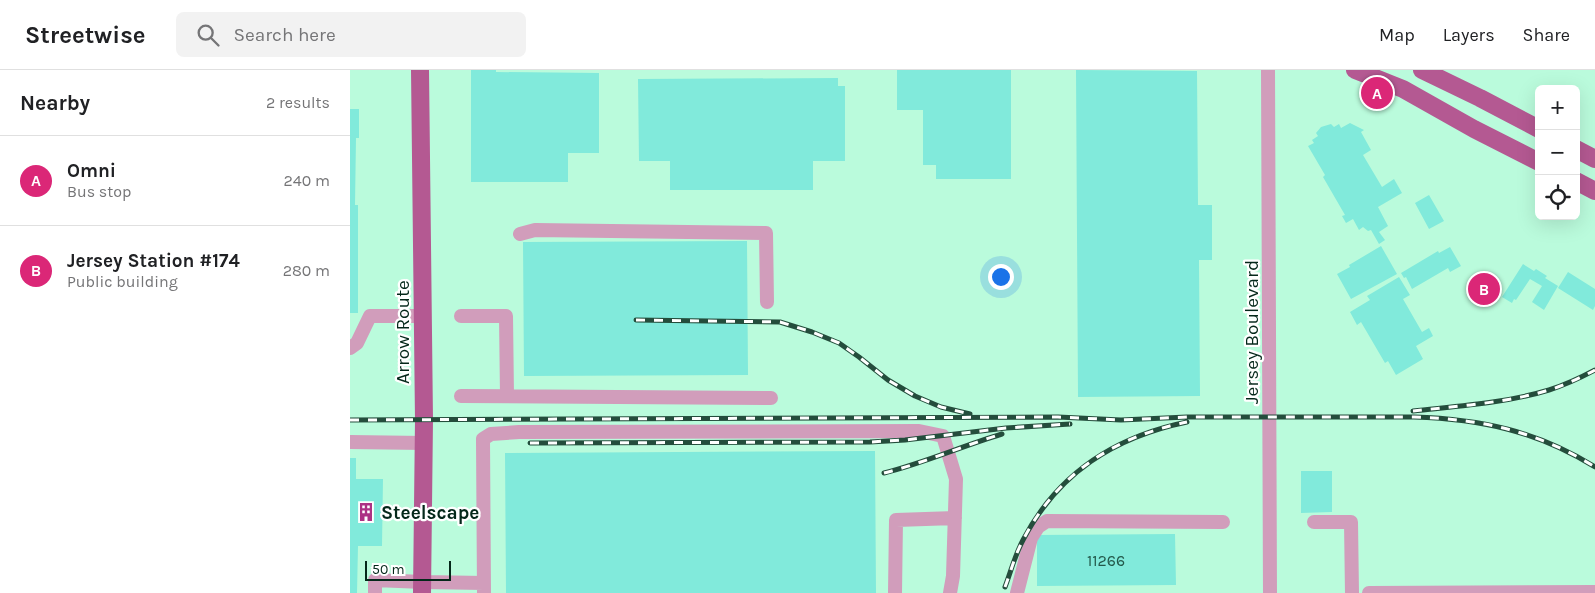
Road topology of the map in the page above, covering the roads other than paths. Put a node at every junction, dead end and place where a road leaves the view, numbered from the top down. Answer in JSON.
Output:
{"nodes":[{"id":1,"x":420,"y":70,"type":"edge"},
{"id":2,"x":1268,"y":70,"type":"edge"},
{"id":3,"x":1355,"y":70,"type":"edge"},
{"id":4,"x":1422,"y":70,"type":"edge"},
{"id":5,"x":1535,"y":128,"type":"edge"},
{"id":6,"x":1580,"y":152,"type":"edge"},
{"id":7,"x":1535,"y":160,"type":"edge"},
{"id":8,"x":1595,"y":160,"type":"edge"},
{"id":9,"x":1580,"y":183,"type":"edge"},
{"id":10,"x":1595,"y":191,"type":"edge"},
{"id":11,"x":520,"y":234,"type":"dead end"},
{"id":12,"x":767,"y":302,"type":"dead end"},
{"id":13,"x":423,"y":316,"type":"junction"},
{"id":14,"x":461,"y":316,"type":"dead end"},
{"id":15,"x":350,"y":348,"type":"edge"},
{"id":16,"x":462,"y":396,"type":"dead end"},
{"id":17,"x":507,"y":396,"type":"junction"},
{"id":18,"x":771,"y":398,"type":"dead end"},
{"id":19,"x":350,"y":442,"type":"edge"},
{"id":20,"x":424,"y":443,"type":"junction"},
{"id":21,"x":955,"y":518,"type":"junction"},
{"id":22,"x":1223,"y":522,"type":"dead end"},
{"id":23,"x":1314,"y":522,"type":"dead end"},
{"id":24,"x":422,"y":588,"type":"edge"},
{"id":25,"x":484,"y":588,"type":"edge"},
{"id":26,"x":1595,"y":592,"type":"edge"},
{"id":27,"x":375,"y":593,"type":"edge"},
{"id":28,"x":895,"y":593,"type":"edge"},
{"id":29,"x":950,"y":593,"type":"edge"},
{"id":30,"x":1017,"y":593,"type":"edge"},
{"id":31,"x":1270,"y":593,"type":"edge"},
{"id":32,"x":1352,"y":593,"type":"edge"},
{"id":33,"x":1369,"y":593,"type":"edge"},
{"id":34,"x":1544,"y":593,"type":"edge"}],
"edges":[{"from":1,"to":13,"type":"main road","name":"Arrow Route"},
{"from":2,"to":31,"type":"street","name":"Jersey Boulevard"},
{"from":3,"to":7,"type":"main road"},
{"from":4,"to":5,"type":"main road"},
{"from":6,"to":8,"type":"main road"},
{"from":9,"to":10,"type":"main road"},
{"from":11,"to":12,"type":"street"},
{"from":13,"to":15,"type":"street"},
{"from":13,"to":20,"type":"main road","name":"Arrow Route"},
{"from":14,"to":17,"type":"street"},
{"from":16,"to":17,"type":"street"},
{"from":17,"to":18,"type":"street"},
{"from":19,"to":20,"type":"street"},
{"from":20,"to":24,"type":"main road","name":"Arrow Route"},
{"from":21,"to":25,"type":"street"},
{"from":21,"to":28,"type":"street"},
{"from":21,"to":29,"type":"street"},
{"from":22,"to":30,"type":"street"},
{"from":23,"to":32,"type":"street"},
{"from":24,"to":25,"type":"street"},
{"from":24,"to":27,"type":"street"},
{"from":26,"to":34,"type":"street"},
{"from":33,"to":34,"type":"street"}]}
